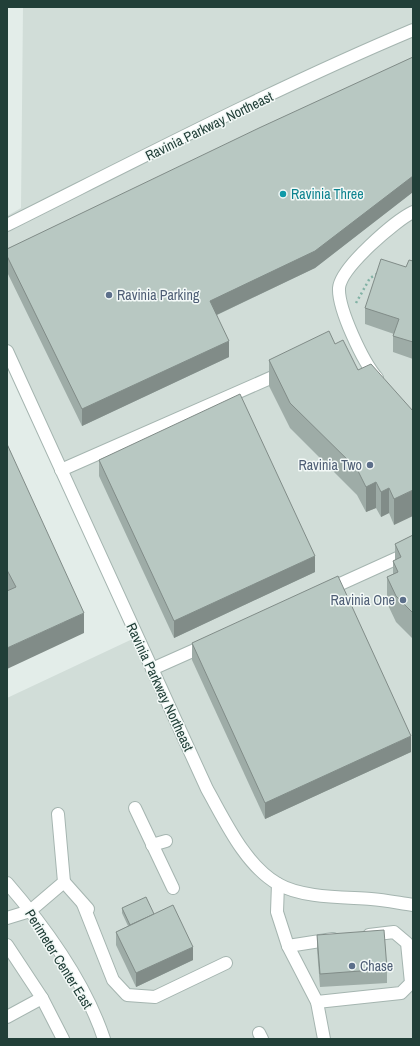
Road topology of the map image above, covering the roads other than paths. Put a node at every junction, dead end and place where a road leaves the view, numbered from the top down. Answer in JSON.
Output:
{"nodes":[{"id":1,"x":413,"y":30,"type":"edge"},
{"id":2,"x":413,"y":212,"type":"edge"},
{"id":3,"x":7,"y":225,"type":"edge"},
{"id":4,"x":7,"y":351,"type":"edge"},
{"id":5,"x":298,"y":366,"type":"edge"},
{"id":6,"x":384,"y":385,"type":"edge"},
{"id":7,"x":61,"y":470,"type":"junction"},
{"id":8,"x":413,"y":551,"type":"edge"},
{"id":9,"x":319,"y":594,"type":"edge"},
{"id":10,"x":217,"y":639,"type":"edge"},
{"id":11,"x":152,"y":669,"type":"junction"},
{"id":12,"x":135,"y":808,"type":"dead end"},
{"id":13,"x":58,"y":814,"type":"dead end"},
{"id":14,"x":166,"y":841,"type":"dead end"},
{"id":15,"x":152,"y":845,"type":"junction"},
{"id":16,"x":64,"y":882,"type":"junction"},
{"id":17,"x":7,"y":883,"type":"edge"},
{"id":18,"x":278,"y":884,"type":"junction"},
{"id":19,"x":173,"y":888,"type":"dead end"},
{"id":20,"x":83,"y":904,"type":"junction"},
{"id":21,"x":413,"y":905,"type":"edge"},
{"id":22,"x":30,"y":910,"type":"junction"},
{"id":23,"x":94,"y":915,"type":"dead end"},
{"id":24,"x":7,"y":918,"type":"edge"},
{"id":25,"x":358,"y":936,"type":"edge"},
{"id":26,"x":343,"y":938,"type":"edge"},
{"id":27,"x":7,"y":945,"type":"edge"},
{"id":28,"x":288,"y":946,"type":"junction"},
{"id":29,"x":226,"y":963,"type":"dead end"},
{"id":30,"x":42,"y":998,"type":"junction"},
{"id":31,"x":317,"y":1002,"type":"junction"},
{"id":32,"x":7,"y":1018,"type":"edge"},
{"id":33,"x":63,"y":1039,"type":"edge"},
{"id":34,"x":104,"y":1039,"type":"edge"},
{"id":35,"x":324,"y":1039,"type":"edge"}],
"edges":[{"from":1,"to":3,"type":"street","name":"Ravinia Parkway Northeast"},
{"from":2,"to":6,"type":"street"},
{"from":4,"to":7,"type":"street","name":"Ravinia Parkway Northeast"},
{"from":5,"to":7,"type":"street"},
{"from":7,"to":11,"type":"street","name":"Ravinia Parkway Northeast"},
{"from":8,"to":9,"type":"street"},
{"from":10,"to":11,"type":"street"},
{"from":11,"to":18,"type":"street","name":"Ravinia Parkway Northeast"},
{"from":12,"to":15,"type":"street"},
{"from":13,"to":16,"type":"street"},
{"from":14,"to":15,"type":"street"},
{"from":15,"to":19,"type":"street"},
{"from":16,"to":20,"type":"street"},
{"from":16,"to":22,"type":"street"},
{"from":17,"to":22,"type":"street","name":"Perimeter Center East"},
{"from":18,"to":21,"type":"street","name":"Ravinia Parkway Northeast"},
{"from":18,"to":28,"type":"street"},
{"from":20,"to":23,"type":"street"},
{"from":20,"to":29,"type":"street"},
{"from":22,"to":24,"type":"street"},
{"from":22,"to":34,"type":"street","name":"Perimeter Center East"},
{"from":25,"to":31,"type":"street"},
{"from":26,"to":28,"type":"street"},
{"from":27,"to":30,"type":"street"},
{"from":28,"to":31,"type":"street"},
{"from":30,"to":32,"type":"street"},
{"from":30,"to":33,"type":"street"},
{"from":31,"to":35,"type":"street"}]}
